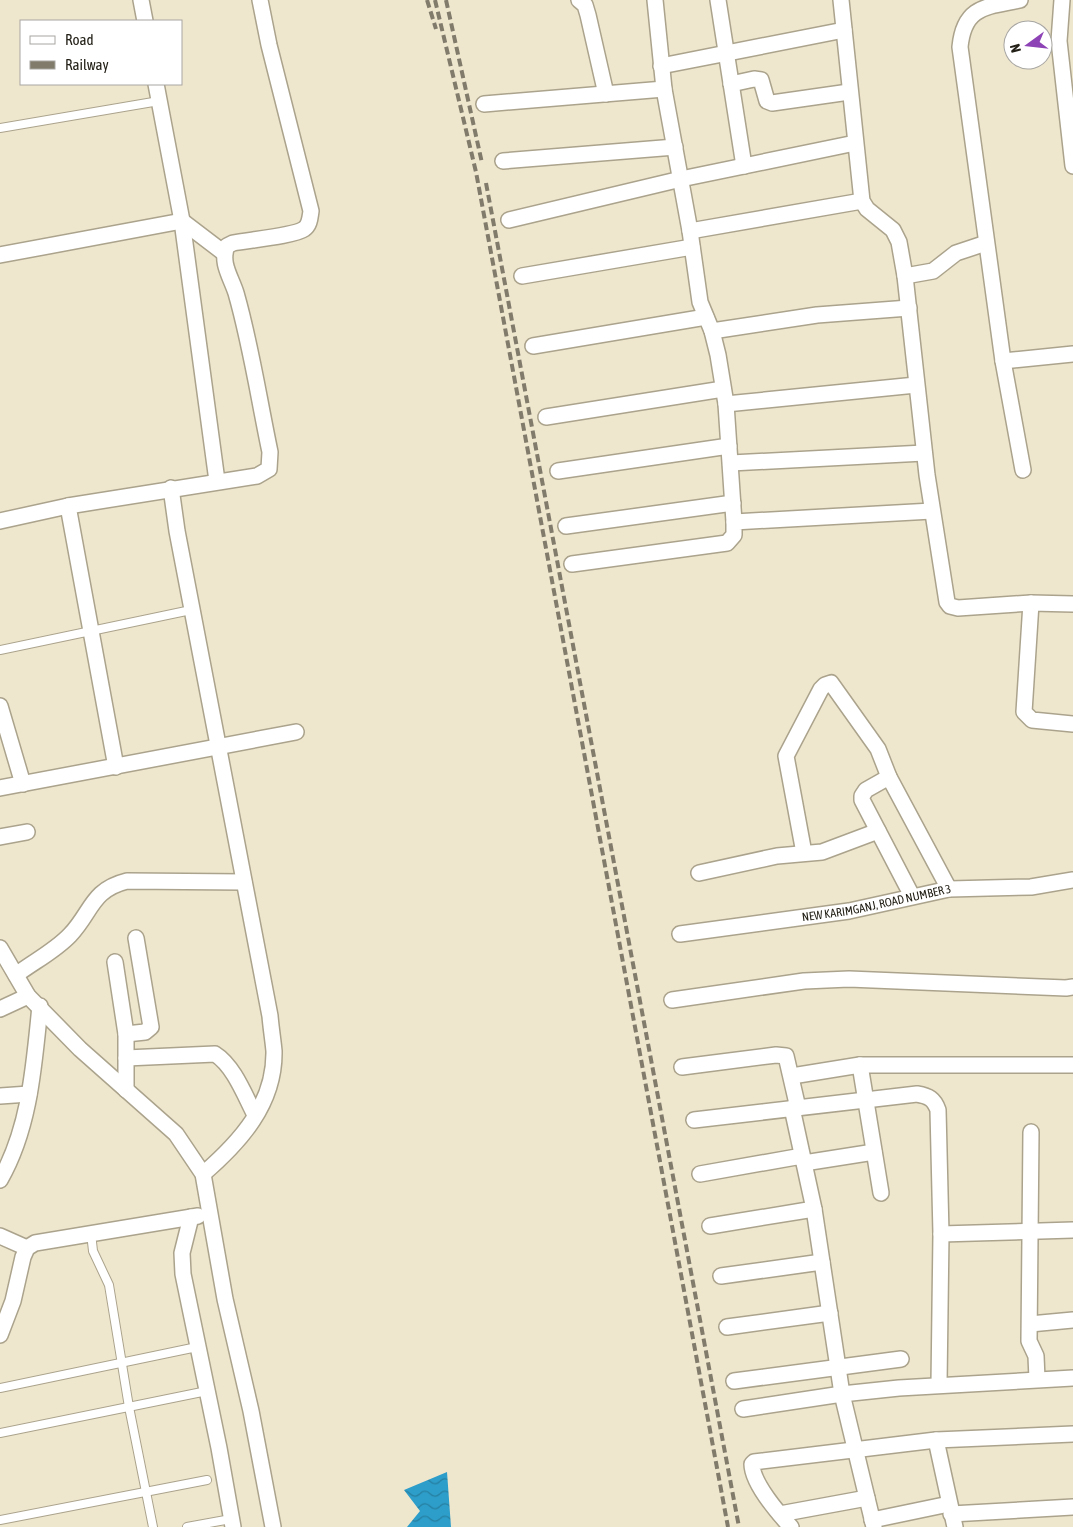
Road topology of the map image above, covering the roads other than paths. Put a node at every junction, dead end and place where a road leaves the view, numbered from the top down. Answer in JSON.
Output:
{"nodes":[{"id":1,"x":140,"y":0,"type":"edge"},
{"id":2,"x":260,"y":0,"type":"edge"},
{"id":3,"x":579,"y":0,"type":"edge"},
{"id":4,"x":655,"y":0,"type":"edge"},
{"id":5,"x":718,"y":0,"type":"edge"},
{"id":6,"x":842,"y":0,"type":"edge"},
{"id":7,"x":1020,"y":0,"type":"edge"},
{"id":8,"x":1062,"y":0,"type":"edge"},
{"id":9,"x":144,"y":20,"type":"edge"},
{"id":10,"x":844,"y":30,"type":"junction"},
{"id":11,"x":726,"y":52,"type":"junction"},
{"id":12,"x":661,"y":66,"type":"junction"},
{"id":13,"x":731,"y":84,"type":"junction"},
{"id":14,"x":156,"y":85,"type":"edge"},
{"id":15,"x":664,"y":89,"type":"junction"},
{"id":16,"x":849,"y":92,"type":"junction"},
{"id":17,"x":606,"y":94,"type":"junction"},
{"id":18,"x":160,"y":101,"type":"junction"},
{"id":19,"x":484,"y":104,"type":"dead end"},
{"id":20,"x":0,"y":128,"type":"edge"},
{"id":21,"x":855,"y":143,"type":"junction"},
{"id":22,"x":675,"y":147,"type":"junction"},
{"id":23,"x":503,"y":160,"type":"dead end"},
{"id":24,"x":744,"y":166,"type":"junction"},
{"id":25,"x":1073,"y":166,"type":"edge"},
{"id":26,"x":681,"y":179,"type":"junction"},
{"id":27,"x":862,"y":201,"type":"junction"},
{"id":28,"x":509,"y":220,"type":"dead end"},
{"id":29,"x":182,"y":222,"type":"junction"},
{"id":30,"x":690,"y":231,"type":"junction"},
{"id":31,"x":986,"y":243,"type":"junction"},
{"id":32,"x":692,"y":247,"type":"junction"},
{"id":33,"x":224,"y":253,"type":"junction"},
{"id":34,"x":0,"y":256,"type":"edge"},
{"id":35,"x":522,"y":276,"type":"dead end"},
{"id":36,"x":905,"y":276,"type":"junction"},
{"id":37,"x":909,"y":308,"type":"junction"},
{"id":38,"x":709,"y":324,"type":"junction"},
{"id":39,"x":533,"y":346,"type":"dead end"},
{"id":40,"x":1073,"y":354,"type":"edge"},
{"id":41,"x":1004,"y":361,"type":"junction"},
{"id":42,"x":916,"y":385,"type":"junction"},
{"id":43,"x":725,"y":396,"type":"junction"},
{"id":44,"x":546,"y":417,"type":"dead end"},
{"id":45,"x":729,"y":446,"type":"junction"},
{"id":46,"x":924,"y":453,"type":"junction"},
{"id":47,"x":730,"y":463,"type":"junction"},
{"id":48,"x":1023,"y":470,"type":"dead end"},
{"id":49,"x":558,"y":471,"type":"dead end"},
{"id":50,"x":217,"y":482,"type":"junction"},
{"id":51,"x":171,"y":488,"type":"junction"},
{"id":52,"x":732,"y":502,"type":"junction"},
{"id":53,"x":68,"y":506,"type":"junction"},
{"id":54,"x":932,"y":511,"type":"junction"},
{"id":55,"x":0,"y":521,"type":"edge"},
{"id":56,"x":734,"y":522,"type":"junction"},
{"id":57,"x":566,"y":526,"type":"dead end"},
{"id":58,"x":572,"y":564,"type":"dead end"},
{"id":59,"x":1031,"y":603,"type":"junction"},
{"id":60,"x":1073,"y":604,"type":"edge"},
{"id":61,"x":191,"y":610,"type":"junction"},
{"id":62,"x":91,"y":631,"type":"junction"},
{"id":63,"x":0,"y":650,"type":"edge"},
{"id":64,"x":0,"y":706,"type":"edge"},
{"id":65,"x":1073,"y":724,"type":"edge"},
{"id":66,"x":296,"y":732,"type":"dead end"},
{"id":67,"x":219,"y":746,"type":"junction"},
{"id":68,"x":116,"y":767,"type":"junction"},
{"id":69,"x":889,"y":777,"type":"junction"},
{"id":70,"x":23,"y":784,"type":"junction"},
{"id":71,"x":0,"y":788,"type":"edge"},
{"id":72,"x":878,"y":830,"type":"junction"},
{"id":73,"x":26,"y":832,"type":"dead end"},
{"id":74,"x":0,"y":837,"type":"edge"},
{"id":75,"x":804,"y":853,"type":"junction"},
{"id":76,"x":699,"y":873,"type":"dead end"},
{"id":77,"x":1073,"y":880,"type":"edge"},
{"id":78,"x":244,"y":882,"type":"junction"},
{"id":79,"x":949,"y":889,"type":"junction"},
{"id":80,"x":912,"y":896,"type":"junction"},
{"id":81,"x":680,"y":934,"type":"dead end"},
{"id":82,"x":136,"y":938,"type":"dead end"},
{"id":83,"x":0,"y":948,"type":"edge"},
{"id":84,"x":115,"y":962,"type":"dead end"},
{"id":85,"x":8,"y":968,"type":"edge"},
{"id":86,"x":1073,"y":986,"type":"edge"},
{"id":87,"x":672,"y":1000,"type":"dead end"},
{"id":88,"x":34,"y":1001,"type":"junction"},
{"id":89,"x":0,"y":1009,"type":"edge"},
{"id":90,"x":126,"y":1034,"type":"junction"},
{"id":91,"x":126,"y":1058,"type":"junction"},
{"id":92,"x":860,"y":1065,"type":"junction"},
{"id":93,"x":1073,"y":1065,"type":"edge"},
{"id":94,"x":682,"y":1067,"type":"dead end"},
{"id":95,"x":792,"y":1076,"type":"junction"},
{"id":96,"x":126,"y":1090,"type":"junction"},
{"id":97,"x":29,"y":1094,"type":"junction"},
{"id":98,"x":0,"y":1096,"type":"edge"},
{"id":99,"x":865,"y":1100,"type":"junction"},
{"id":100,"x":795,"y":1108,"type":"junction"},
{"id":101,"x":255,"y":1115,"type":"junction"},
{"id":102,"x":694,"y":1120,"type":"dead end"},
{"id":103,"x":1031,"y":1132,"type":"dead end"},
{"id":104,"x":874,"y":1152,"type":"junction"},
{"id":105,"x":803,"y":1160,"type":"junction"},
{"id":106,"x":203,"y":1174,"type":"junction"},
{"id":107,"x":700,"y":1174,"type":"dead end"},
{"id":108,"x":0,"y":1180,"type":"edge"},
{"id":109,"x":881,"y":1193,"type":"dead end"},
{"id":110,"x":814,"y":1209,"type":"junction"},
{"id":111,"x":209,"y":1214,"type":"junction"},
{"id":112,"x":191,"y":1217,"type":"junction"},
{"id":113,"x":710,"y":1226,"type":"dead end"},
{"id":114,"x":1031,"y":1230,"type":"junction"},
{"id":115,"x":1073,"y":1230,"type":"edge"},
{"id":116,"x":91,"y":1233,"type":"junction"},
{"id":117,"x":941,"y":1234,"type":"junction"},
{"id":118,"x":0,"y":1236,"type":"edge"},
{"id":119,"x":27,"y":1248,"type":"junction"},
{"id":120,"x":822,"y":1262,"type":"junction"},
{"id":121,"x":721,"y":1276,"type":"dead end"},
{"id":122,"x":830,"y":1313,"type":"junction"},
{"id":123,"x":1073,"y":1320,"type":"edge"},
{"id":124,"x":1030,"y":1324,"type":"junction"},
{"id":125,"x":727,"y":1327,"type":"dead end"},
{"id":126,"x":0,"y":1335,"type":"edge"},
{"id":127,"x":197,"y":1347,"type":"junction"},
{"id":128,"x":901,"y":1359,"type":"dead end"},
{"id":129,"x":121,"y":1362,"type":"junction"},
{"id":130,"x":838,"y":1367,"type":"junction"},
{"id":131,"x":1073,"y":1378,"type":"edge"},
{"id":132,"x":1037,"y":1379,"type":"junction"},
{"id":133,"x":734,"y":1381,"type":"dead end"},
{"id":134,"x":939,"y":1384,"type":"junction"},
{"id":135,"x":0,"y":1388,"type":"edge"},
{"id":136,"x":207,"y":1391,"type":"junction"},
{"id":137,"x":842,"y":1394,"type":"junction"},
{"id":138,"x":129,"y":1407,"type":"junction"},
{"id":139,"x":743,"y":1410,"type":"dead end"},
{"id":140,"x":0,"y":1433,"type":"edge"},
{"id":141,"x":1073,"y":1434,"type":"edge"},
{"id":142,"x":936,"y":1440,"type":"junction"},
{"id":143,"x":854,"y":1450,"type":"junction"},
{"id":144,"x":207,"y":1480,"type":"dead end"},
{"id":145,"x":146,"y":1492,"type":"junction"},
{"id":146,"x":867,"y":1498,"type":"junction"},
{"id":147,"x":1073,"y":1507,"type":"edge"},
{"id":148,"x":780,"y":1514,"type":"junction"},
{"id":149,"x":951,"y":1515,"type":"edge"},
{"id":150,"x":0,"y":1520,"type":"edge"},
{"id":151,"x":232,"y":1523,"type":"edge"},
{"id":152,"x":873,"y":1524,"type":"edge"},
{"id":153,"x":152,"y":1527,"type":"edge"},
{"id":154,"x":187,"y":1527,"type":"edge"},
{"id":155,"x":273,"y":1527,"type":"edge"},
{"id":156,"x":791,"y":1527,"type":"edge"}],
"edges":[{"from":1,"to":9,"type":"street"},
{"from":2,"to":33,"type":"street"},
{"from":3,"to":17,"type":"street"},
{"from":4,"to":12,"type":"street"},
{"from":5,"to":11,"type":"street"},
{"from":6,"to":10,"type":"street"},
{"from":7,"to":31,"type":"street"},
{"from":8,"to":25,"type":"street"},
{"from":10,"to":11,"type":"street"},
{"from":10,"to":16,"type":"street"},
{"from":11,"to":12,"type":"street"},
{"from":11,"to":13,"type":"street"},
{"from":12,"to":15,"type":"street"},
{"from":13,"to":16,"type":"street"},
{"from":13,"to":24,"type":"street"},
{"from":14,"to":18,"type":"street"},
{"from":15,"to":17,"type":"street"},
{"from":15,"to":22,"type":"street"},
{"from":16,"to":21,"type":"street"},
{"from":17,"to":19,"type":"street"},
{"from":18,"to":20,"type":"lane"},
{"from":18,"to":29,"type":"street"},
{"from":21,"to":24,"type":"street"},
{"from":21,"to":27,"type":"street"},
{"from":22,"to":23,"type":"street"},
{"from":22,"to":26,"type":"street"},
{"from":24,"to":26,"type":"street"},
{"from":26,"to":28,"type":"street"},
{"from":26,"to":30,"type":"street"},
{"from":27,"to":30,"type":"street"},
{"from":27,"to":36,"type":"street"},
{"from":29,"to":33,"type":"street"},
{"from":29,"to":34,"type":"street"},
{"from":29,"to":50,"type":"street"},
{"from":30,"to":32,"type":"street"},
{"from":31,"to":36,"type":"street"},
{"from":31,"to":41,"type":"street"},
{"from":32,"to":35,"type":"street"},
{"from":32,"to":38,"type":"street"},
{"from":33,"to":50,"type":"street"},
{"from":36,"to":37,"type":"street"},
{"from":37,"to":38,"type":"street"},
{"from":37,"to":42,"type":"street"},
{"from":38,"to":39,"type":"street"},
{"from":38,"to":43,"type":"street"},
{"from":40,"to":41,"type":"street"},
{"from":41,"to":48,"type":"street"},
{"from":42,"to":43,"type":"street"},
{"from":42,"to":46,"type":"street"},
{"from":43,"to":44,"type":"street"},
{"from":43,"to":45,"type":"street"},
{"from":45,"to":47,"type":"street"},
{"from":45,"to":49,"type":"street"},
{"from":46,"to":47,"type":"street"},
{"from":46,"to":54,"type":"street"},
{"from":47,"to":52,"type":"street"},
{"from":50,"to":51,"type":"street"},
{"from":51,"to":53,"type":"street"},
{"from":51,"to":61,"type":"street"},
{"from":52,"to":56,"type":"street"},
{"from":52,"to":57,"type":"street"},
{"from":53,"to":55,"type":"street"},
{"from":53,"to":62,"type":"street"},
{"from":54,"to":56,"type":"street"},
{"from":54,"to":59,"type":"street"},
{"from":56,"to":58,"type":"street"},
{"from":59,"to":60,"type":"street"},
{"from":59,"to":65,"type":"street"},
{"from":61,"to":62,"type":"lane"},
{"from":61,"to":67,"type":"street"},
{"from":62,"to":63,"type":"lane"},
{"from":62,"to":68,"type":"street"},
{"from":64,"to":70,"type":"street"},
{"from":66,"to":67,"type":"street"},
{"from":67,"to":68,"type":"street"},
{"from":67,"to":78,"type":"street"},
{"from":68,"to":70,"type":"street"},
{"from":69,"to":72,"type":"street"},
{"from":69,"to":75,"type":"street"},
{"from":69,"to":79,"type":"street"},
{"from":70,"to":71,"type":"street"},
{"from":72,"to":75,"type":"street"},
{"from":72,"to":80,"type":"street"},
{"from":73,"to":74,"type":"street"},
{"from":75,"to":76,"type":"street"},
{"from":77,"to":79,"type":"street","name":"NEW KARIMGANJ, ROAD NUMBER 3"},
{"from":78,"to":85,"type":"street"},
{"from":78,"to":101,"type":"street"},
{"from":79,"to":80,"type":"street","name":"NEW KARIMGANJ, ROAD NUMBER 3"},
{"from":80,"to":81,"type":"street","name":"NEW KARIMGANJ, ROAD NUMBER 3"},
{"from":82,"to":90,"type":"street"},
{"from":83,"to":85,"type":"street"},
{"from":84,"to":90,"type":"street"},
{"from":85,"to":88,"type":"street"},
{"from":86,"to":87,"type":"street"},
{"from":88,"to":89,"type":"street"},
{"from":88,"to":96,"type":"street"},
{"from":88,"to":97,"type":"street"},
{"from":90,"to":91,"type":"street"},
{"from":91,"to":96,"type":"street"},
{"from":91,"to":101,"type":"street"},
{"from":92,"to":93,"type":"street"},
{"from":92,"to":95,"type":"street"},
{"from":92,"to":99,"type":"street"},
{"from":94,"to":95,"type":"street"},
{"from":95,"to":100,"type":"street"},
{"from":96,"to":106,"type":"street"},
{"from":97,"to":98,"type":"street"},
{"from":97,"to":108,"type":"street"},
{"from":99,"to":100,"type":"street"},
{"from":99,"to":104,"type":"street"},
{"from":99,"to":117,"type":"street"},
{"from":100,"to":102,"type":"street"},
{"from":100,"to":105,"type":"street"},
{"from":101,"to":106,"type":"street"},
{"from":103,"to":114,"type":"street"},
{"from":104,"to":105,"type":"street"},
{"from":104,"to":109,"type":"street"},
{"from":105,"to":107,"type":"street"},
{"from":105,"to":110,"type":"street"},
{"from":106,"to":111,"type":"street"},
{"from":110,"to":113,"type":"street"},
{"from":110,"to":120,"type":"street"},
{"from":111,"to":112,"type":"street"},
{"from":111,"to":155,"type":"street"},
{"from":112,"to":116,"type":"street"},
{"from":112,"to":127,"type":"street"},
{"from":114,"to":115,"type":"street"},
{"from":114,"to":117,"type":"street"},
{"from":114,"to":124,"type":"street"},
{"from":116,"to":119,"type":"street"},
{"from":116,"to":129,"type":"lane"},
{"from":117,"to":134,"type":"street"},
{"from":118,"to":119,"type":"street"},
{"from":119,"to":126,"type":"street"},
{"from":120,"to":121,"type":"street"},
{"from":120,"to":122,"type":"street"},
{"from":122,"to":125,"type":"street"},
{"from":122,"to":130,"type":"street"},
{"from":123,"to":124,"type":"street"},
{"from":124,"to":132,"type":"street"},
{"from":127,"to":129,"type":"lane"},
{"from":127,"to":136,"type":"street"},
{"from":128,"to":130,"type":"street"},
{"from":129,"to":135,"type":"lane"},
{"from":129,"to":138,"type":"lane"},
{"from":130,"to":133,"type":"street"},
{"from":130,"to":137,"type":"street"},
{"from":131,"to":132,"type":"street"},
{"from":132,"to":134,"type":"street"},
{"from":134,"to":137,"type":"street"},
{"from":136,"to":138,"type":"lane"},
{"from":136,"to":151,"type":"street"},
{"from":137,"to":139,"type":"street"},
{"from":137,"to":143,"type":"street"},
{"from":138,"to":140,"type":"lane"},
{"from":138,"to":145,"type":"lane"},
{"from":141,"to":142,"type":"street"},
{"from":142,"to":143,"type":"street"},
{"from":142,"to":149,"type":"street"},
{"from":143,"to":146,"type":"street"},
{"from":143,"to":148,"type":"street"},
{"from":144,"to":145,"type":"lane"},
{"from":145,"to":150,"type":"lane"},
{"from":145,"to":153,"type":"lane"},
{"from":146,"to":148,"type":"street"},
{"from":146,"to":152,"type":"street"},
{"from":147,"to":149,"type":"street"},
{"from":148,"to":156,"type":"street"},
{"from":149,"to":152,"type":"street"},
{"from":151,"to":154,"type":"lane"}]}
